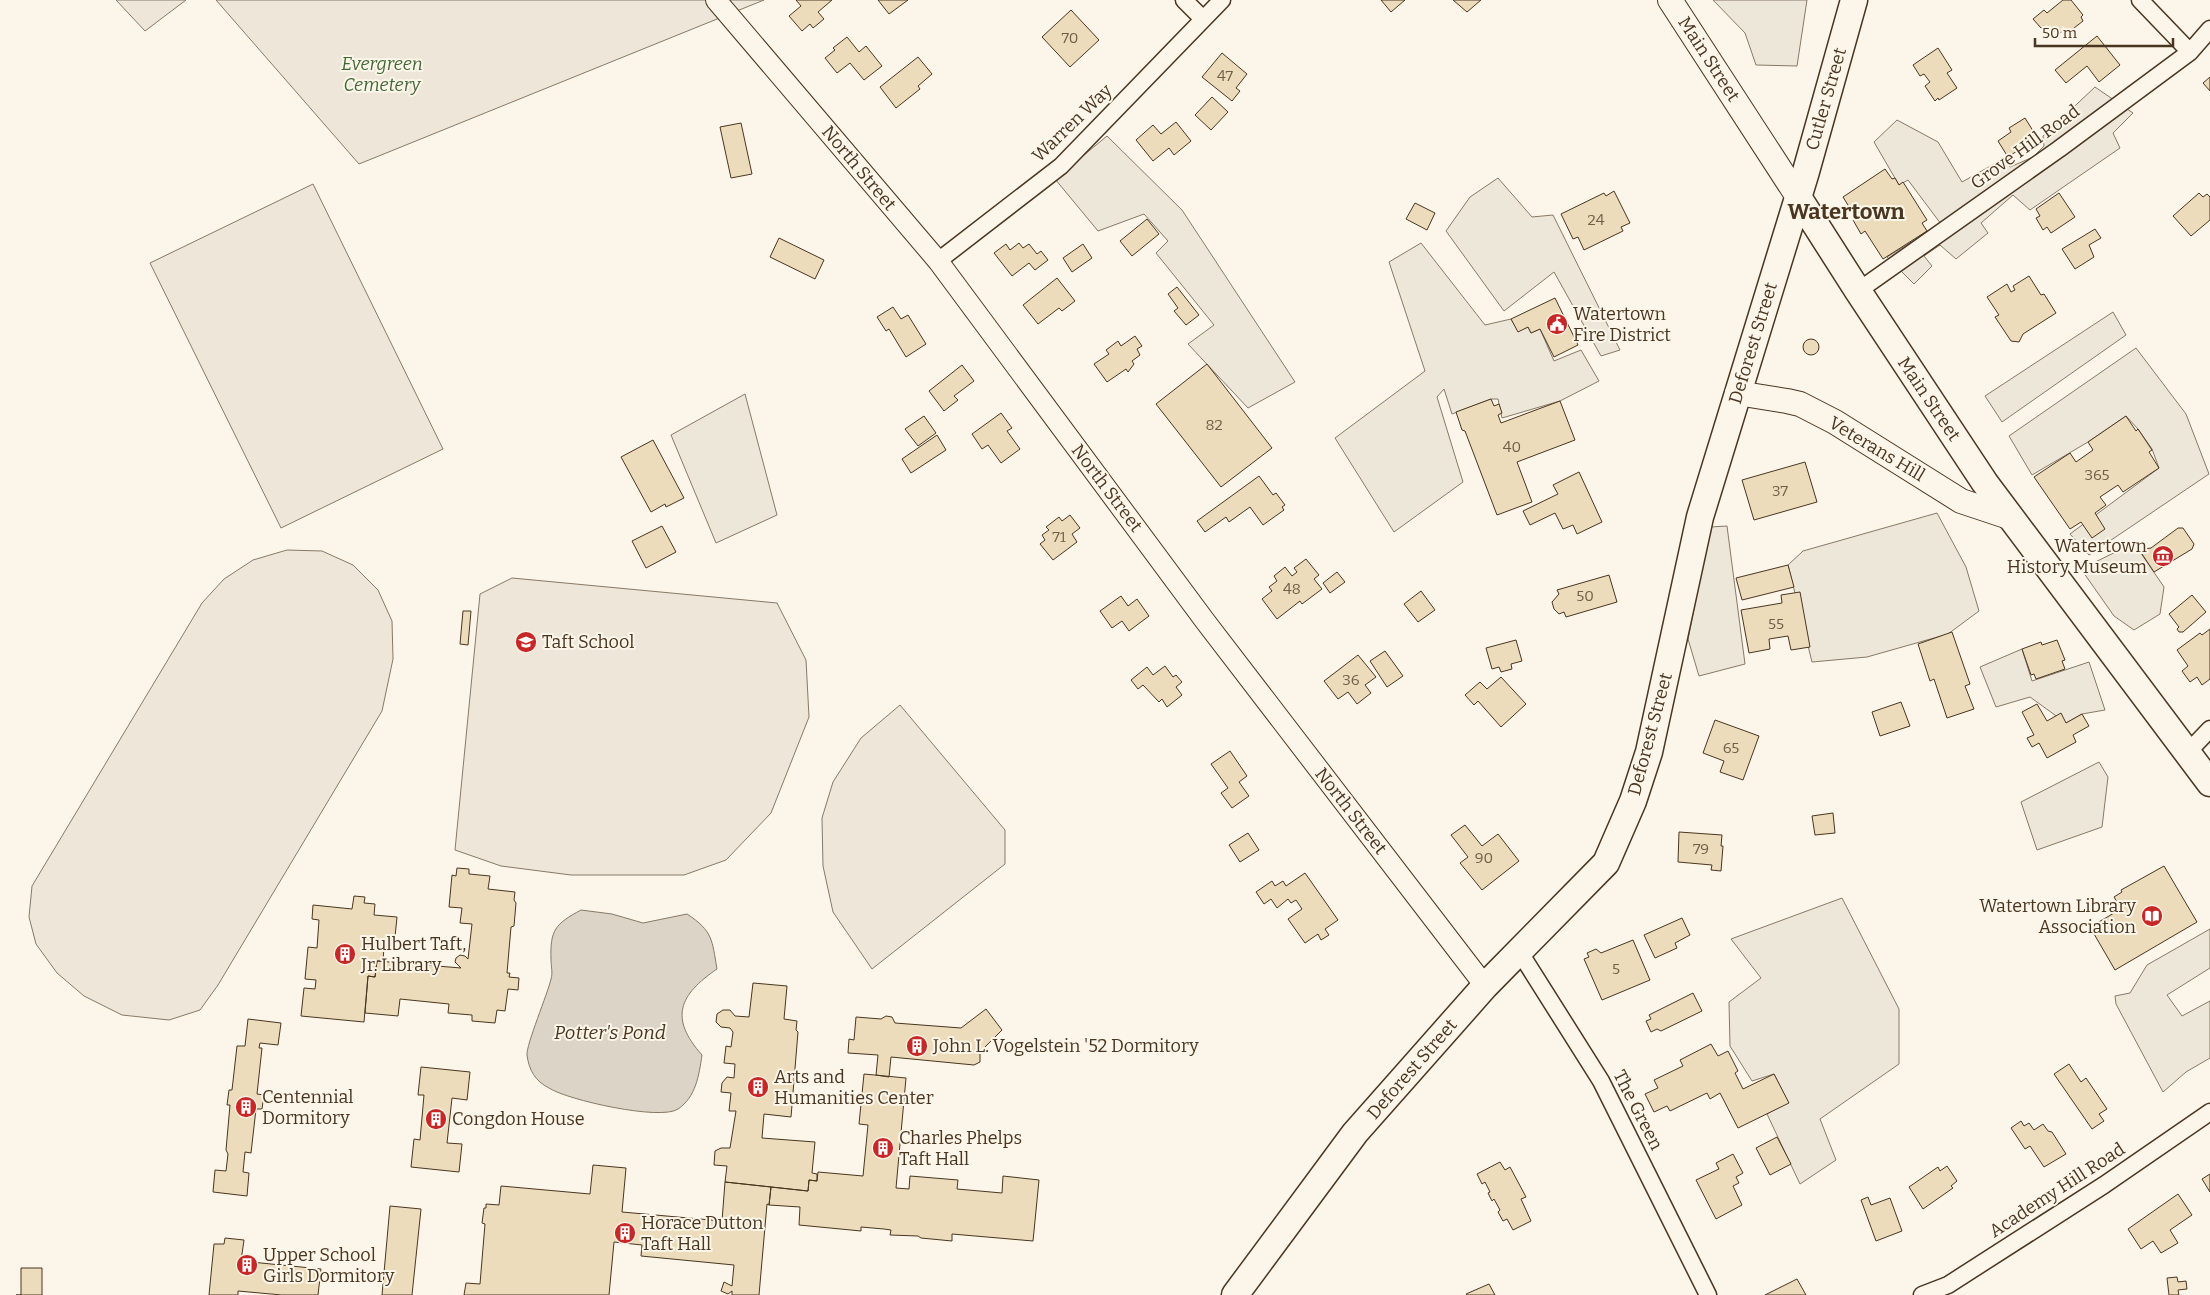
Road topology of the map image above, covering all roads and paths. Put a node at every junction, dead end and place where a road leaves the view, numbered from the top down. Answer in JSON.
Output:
{"nodes":[{"id":1,"x":716,"y":0,"type":"edge"},
{"id":2,"x":1184,"y":0,"type":"edge"},
{"id":3,"x":1222,"y":0,"type":"edge"},
{"id":4,"x":1670,"y":0,"type":"edge"},
{"id":5,"x":1854,"y":0,"type":"edge"},
{"id":6,"x":2140,"y":0,"type":"edge"},
{"id":7,"x":1203,"y":19,"type":"junction"},
{"id":8,"x":2210,"y":29,"type":"edge"},
{"id":9,"x":2190,"y":52,"type":"junction"},
{"id":10,"x":1798,"y":197,"type":"junction"},
{"id":11,"x":938,"y":261,"type":"junction"},
{"id":12,"x":1858,"y":291,"type":"junction"},
{"id":13,"x":1737,"y":393,"type":"junction"},
{"id":14,"x":2012,"y":518,"type":"junction"},
{"id":15,"x":2210,"y":729,"type":"edge"},
{"id":16,"x":2188,"y":752,"type":"junction"},
{"id":17,"x":2210,"y":783,"type":"edge"},
{"id":18,"x":1519,"y":951,"type":"junction"},
{"id":19,"x":1484,"y":986,"type":"junction"},
{"id":20,"x":2210,"y":1112,"type":"edge"},
{"id":21,"x":1235,"y":1295,"type":"edge"},
{"id":22,"x":1708,"y":1295,"type":"edge"},
{"id":23,"x":1922,"y":1295,"type":"edge"}],
"edges":[{"from":1,"to":11,"type":"street","name":"North Street"},
{"from":2,"to":7,"type":"street"},
{"from":3,"to":7,"type":"street","name":"Warren Way"},
{"from":4,"to":10,"type":"main road","name":"Main Street"},
{"from":5,"to":10,"type":"main road","name":"Cutler Street"},
{"from":6,"to":9,"type":"street"},
{"from":7,"to":11,"type":"street","name":"Warren Way"},
{"from":8,"to":9,"type":"street","name":"Grove Hill Road"},
{"from":9,"to":12,"type":"street","name":"Grove Hill Road"},
{"from":10,"to":12,"type":"main road","name":"Main Street"},
{"from":10,"to":13,"type":"main road","name":"Deforest Street"},
{"from":11,"to":19,"type":"street","name":"North Street"},
{"from":12,"to":14,"type":"main road","name":"Main Street"},
{"from":13,"to":14,"type":"main road","name":"Veterans Hill"},
{"from":13,"to":18,"type":"main road","name":"Deforest Street"},
{"from":14,"to":16,"type":"main road","name":"Main Street"},
{"from":15,"to":16,"type":"street"},
{"from":16,"to":17,"type":"main road","name":"Main Street"},
{"from":18,"to":19,"type":"main road","name":"Deforest Street"},
{"from":18,"to":22,"type":"street","name":"The Green"},
{"from":19,"to":21,"type":"main road","name":"Deforest Street"},
{"from":20,"to":23,"type":"street","name":"Academy Hill Road"}]}
